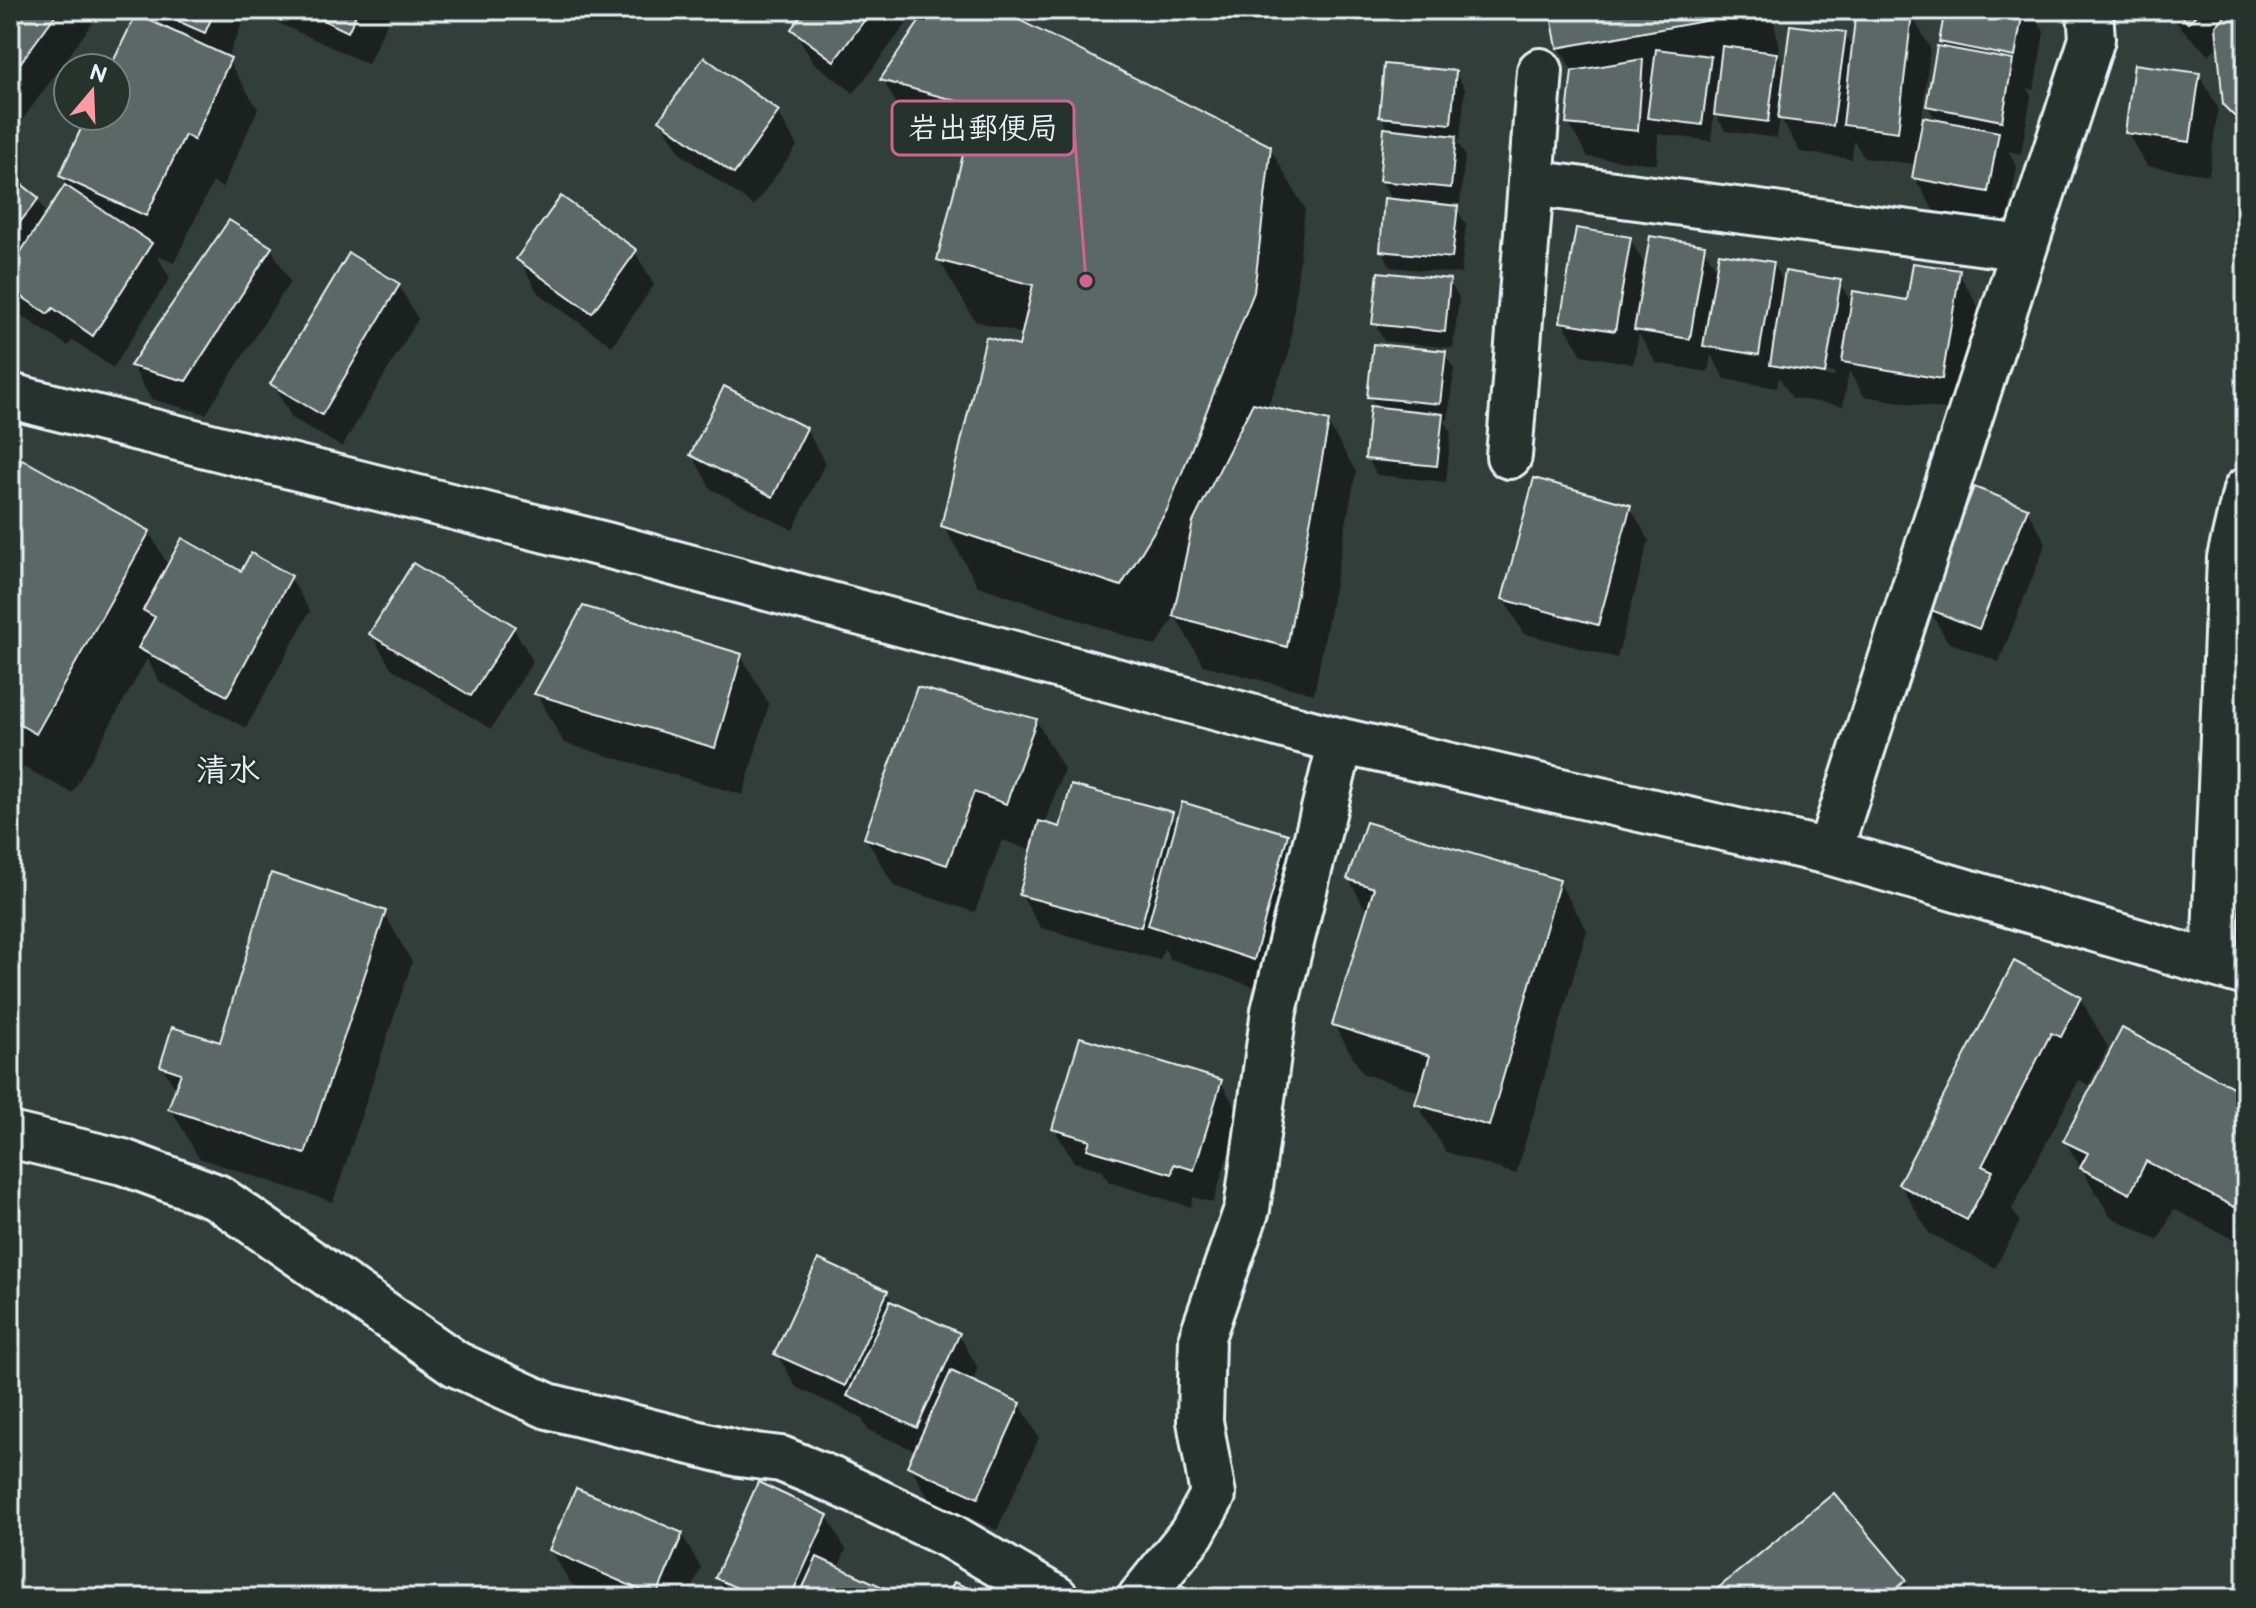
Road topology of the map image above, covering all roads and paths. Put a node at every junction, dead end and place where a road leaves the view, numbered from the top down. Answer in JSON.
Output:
{"nodes":[{"id":1,"x":2090,"y":10,"type":"edge"},
{"id":2,"x":1540,"y":71,"type":"dead end"},
{"id":3,"x":1531,"y":183,"type":"junction"},
{"id":4,"x":2024,"y":248,"type":"junction"},
{"id":5,"x":10,"y":396,"type":"edge"},
{"id":6,"x":1509,"y":456,"type":"dead end"},
{"id":7,"x":2246,"y":490,"type":"edge"},
{"id":8,"x":1341,"y":741,"type":"junction"},
{"id":9,"x":1829,"y":852,"type":"junction"},
{"id":10,"x":2230,"y":968,"type":"edge"},
{"id":11,"x":10,"y":1135,"type":"edge"},
{"id":12,"x":1056,"y":1598,"type":"edge"},
{"id":13,"x":1140,"y":1598,"type":"edge"}],
"edges":[{"from":1,"to":4,"type":"street"},
{"from":2,"to":3,"type":"street"},
{"from":3,"to":4,"type":"street"},
{"from":3,"to":6,"type":"street"},
{"from":4,"to":9,"type":"street"},
{"from":5,"to":8,"type":"street"},
{"from":7,"to":10,"type":"street"},
{"from":8,"to":9,"type":"street"},
{"from":8,"to":13,"type":"street"},
{"from":9,"to":10,"type":"street"},
{"from":11,"to":12,"type":"street"}]}
